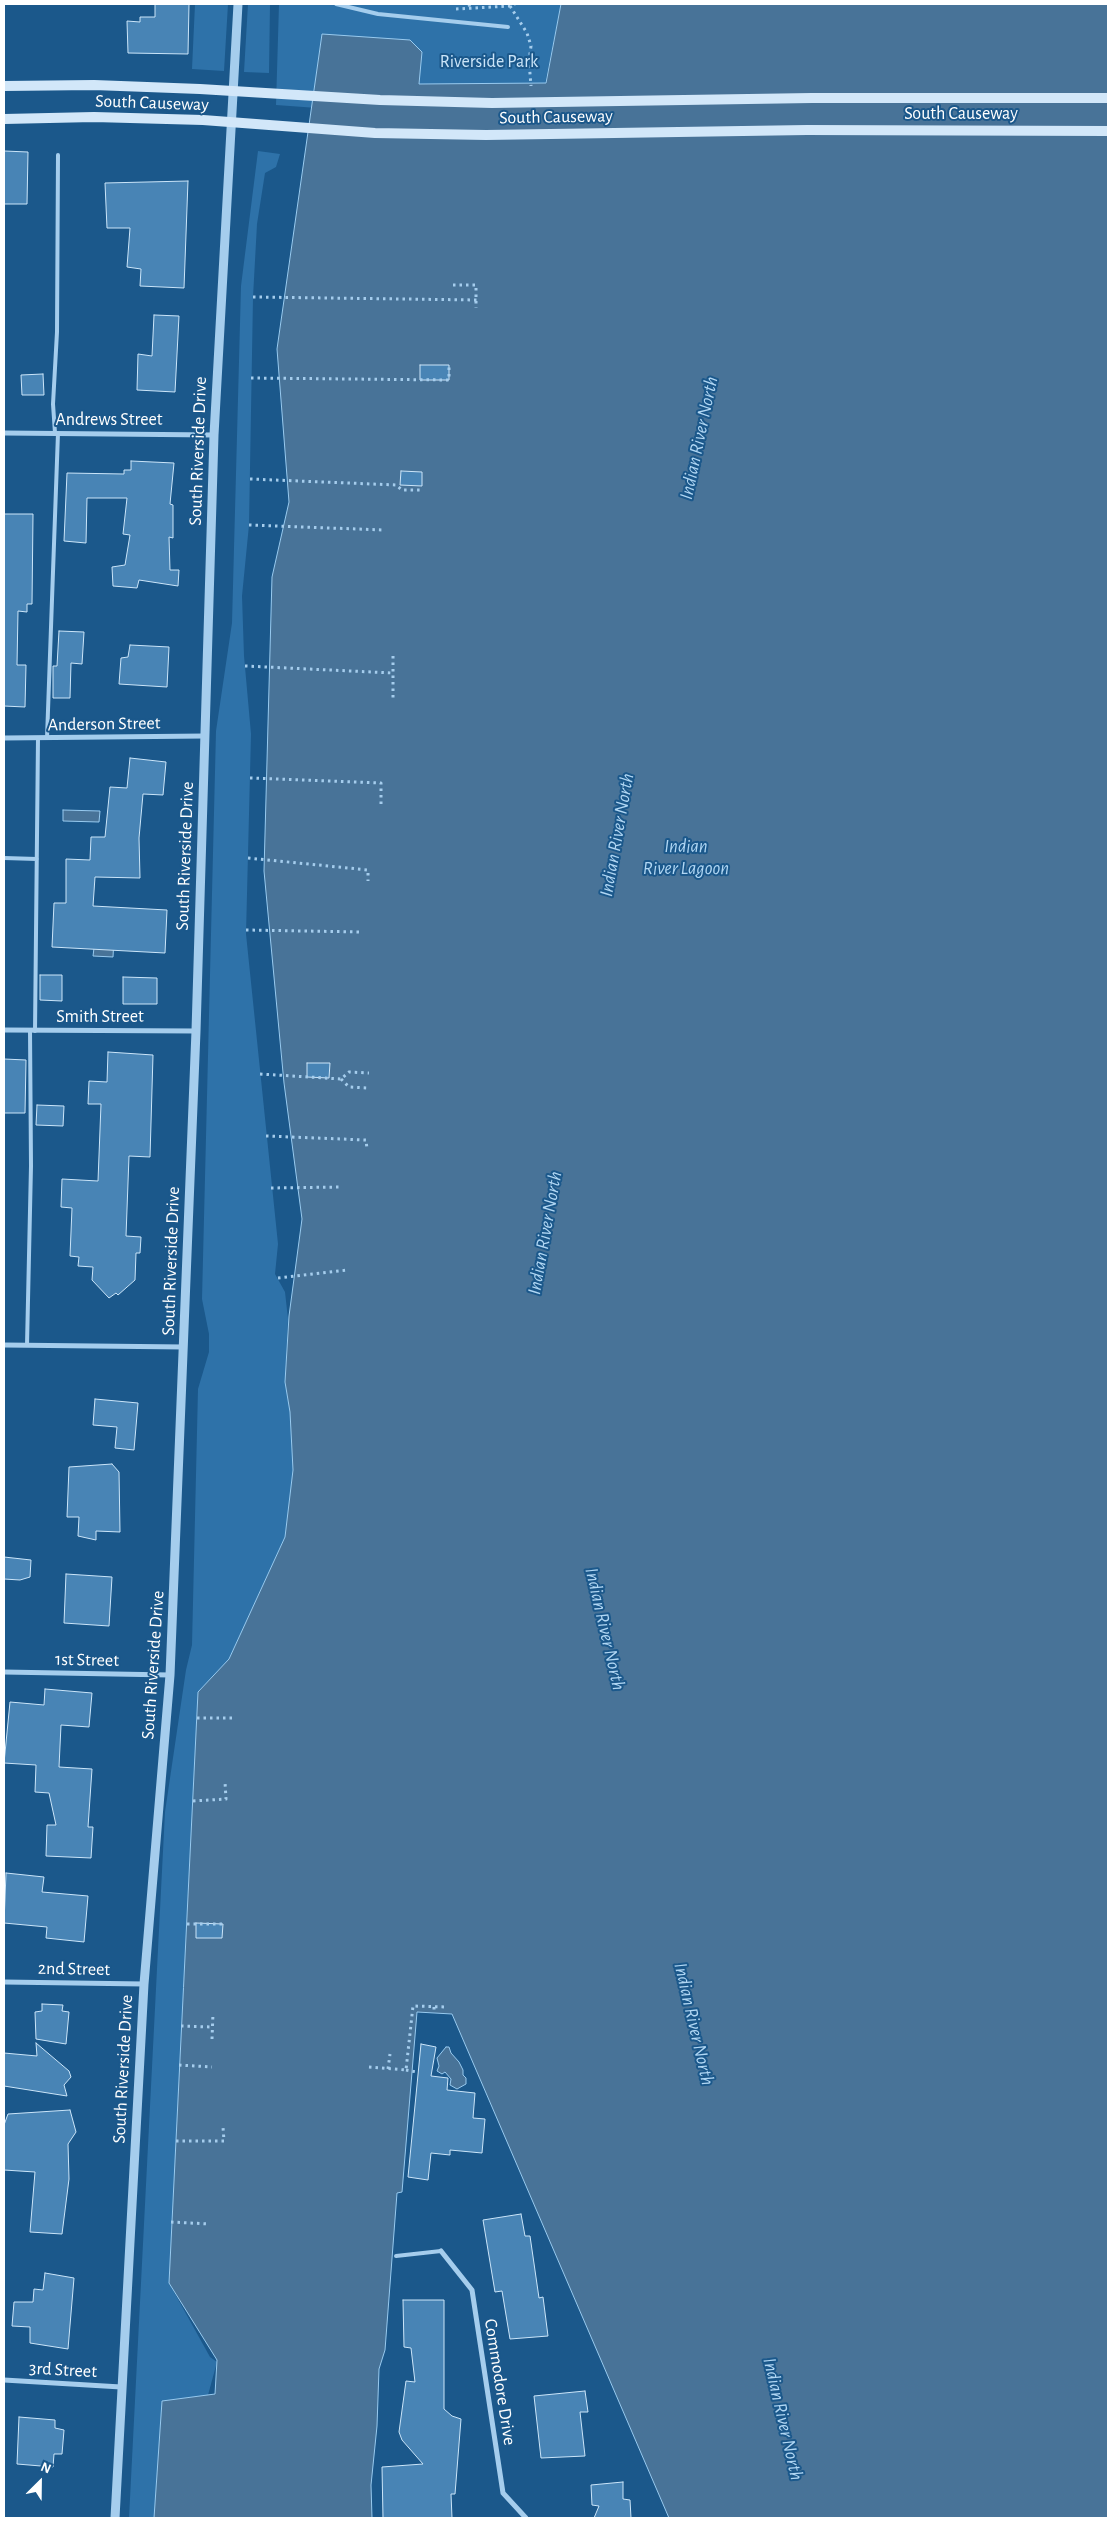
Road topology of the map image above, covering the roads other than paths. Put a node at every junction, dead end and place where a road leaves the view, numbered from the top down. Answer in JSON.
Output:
{"nodes":[{"id":1,"x":238,"y":4,"type":"edge"},
{"id":2,"x":336,"y":4,"type":"edge"},
{"id":3,"x":508,"y":26,"type":"dead end"},
{"id":4,"x":4,"y":86,"type":"edge"},
{"id":5,"x":1108,"y":98,"type":"edge"},
{"id":6,"x":4,"y":119,"type":"edge"},
{"id":7,"x":1108,"y":131,"type":"edge"},
{"id":8,"x":58,"y":155,"type":"dead end"},
{"id":9,"x":4,"y":433,"type":"edge"},
{"id":10,"x":56,"y":433,"type":"junction"},
{"id":11,"x":214,"y":435,"type":"junction"},
{"id":12,"x":205,"y":736,"type":"junction"},
{"id":13,"x":4,"y":738,"type":"edge"},
{"id":14,"x":38,"y":738,"type":"junction"},
{"id":15,"x":47,"y":738,"type":"junction"},
{"id":16,"x":4,"y":858,"type":"edge"},
{"id":17,"x":37,"y":859,"type":"junction"},
{"id":18,"x":4,"y":1030,"type":"edge"},
{"id":19,"x":32,"y":1030,"type":"junction"},
{"id":20,"x":196,"y":1031,"type":"junction"},
{"id":21,"x":4,"y":1344,"type":"edge"},
{"id":22,"x":27,"y":1345,"type":"junction"},
{"id":23,"x":184,"y":1346,"type":"junction"},
{"id":24,"x":4,"y":1672,"type":"edge"},
{"id":25,"x":170,"y":1675,"type":"junction"},
{"id":26,"x":4,"y":1982,"type":"edge"},
{"id":27,"x":144,"y":1984,"type":"junction"},
{"id":28,"x":441,"y":2251,"type":"joint"},
{"id":29,"x":396,"y":2256,"type":"dead end"},
{"id":30,"x":4,"y":2380,"type":"edge"},
{"id":31,"x":121,"y":2387,"type":"junction"},
{"id":32,"x":115,"y":2518,"type":"edge"},
{"id":33,"x":526,"y":2518,"type":"edge"}],
"edges":[{"from":1,"to":11,"type":"street","name":"South Riverside Drive"},
{"from":2,"to":3,"type":"lane"},
{"from":4,"to":5,"type":"main road","name":"South Causeway"},
{"from":6,"to":7,"type":"main road","name":"South Causeway"},
{"from":8,"to":10,"type":"lane"},
{"from":9,"to":10,"type":"street","name":"Andrews Street"},
{"from":10,"to":11,"type":"street","name":"Andrews Street"},
{"from":10,"to":15,"type":"lane"},
{"from":11,"to":12,"type":"street","name":"South Riverside Drive"},
{"from":12,"to":15,"type":"street","name":"Anderson Street"},
{"from":12,"to":20,"type":"street","name":"South Riverside Drive"},
{"from":13,"to":14,"type":"street","name":"Anderson Street"},
{"from":14,"to":15,"type":"street","name":"Anderson Street"},
{"from":14,"to":17,"type":"lane"},
{"from":16,"to":17,"type":"lane"},
{"from":17,"to":19,"type":"lane"},
{"from":18,"to":19,"type":"street","name":"Smith Street"},
{"from":19,"to":20,"type":"street","name":"Smith Street"},
{"from":19,"to":22,"type":"lane"},
{"from":20,"to":23,"type":"street","name":"South Riverside Drive"},
{"from":21,"to":22,"type":"street"},
{"from":22,"to":23,"type":"street"},
{"from":23,"to":25,"type":"street","name":"South Riverside Drive"},
{"from":24,"to":25,"type":"street","name":"1st Street"},
{"from":25,"to":27,"type":"street","name":"South Riverside Drive"},
{"from":26,"to":27,"type":"street","name":"2nd Street"},
{"from":27,"to":31,"type":"street","name":"South Riverside Drive"},
{"from":28,"to":29,"type":"lane"},
{"from":28,"to":33,"type":"street","name":"Commodore Drive"},
{"from":30,"to":31,"type":"street","name":"3rd Street"},
{"from":31,"to":32,"type":"street","name":"South Riverside Drive"}]}
